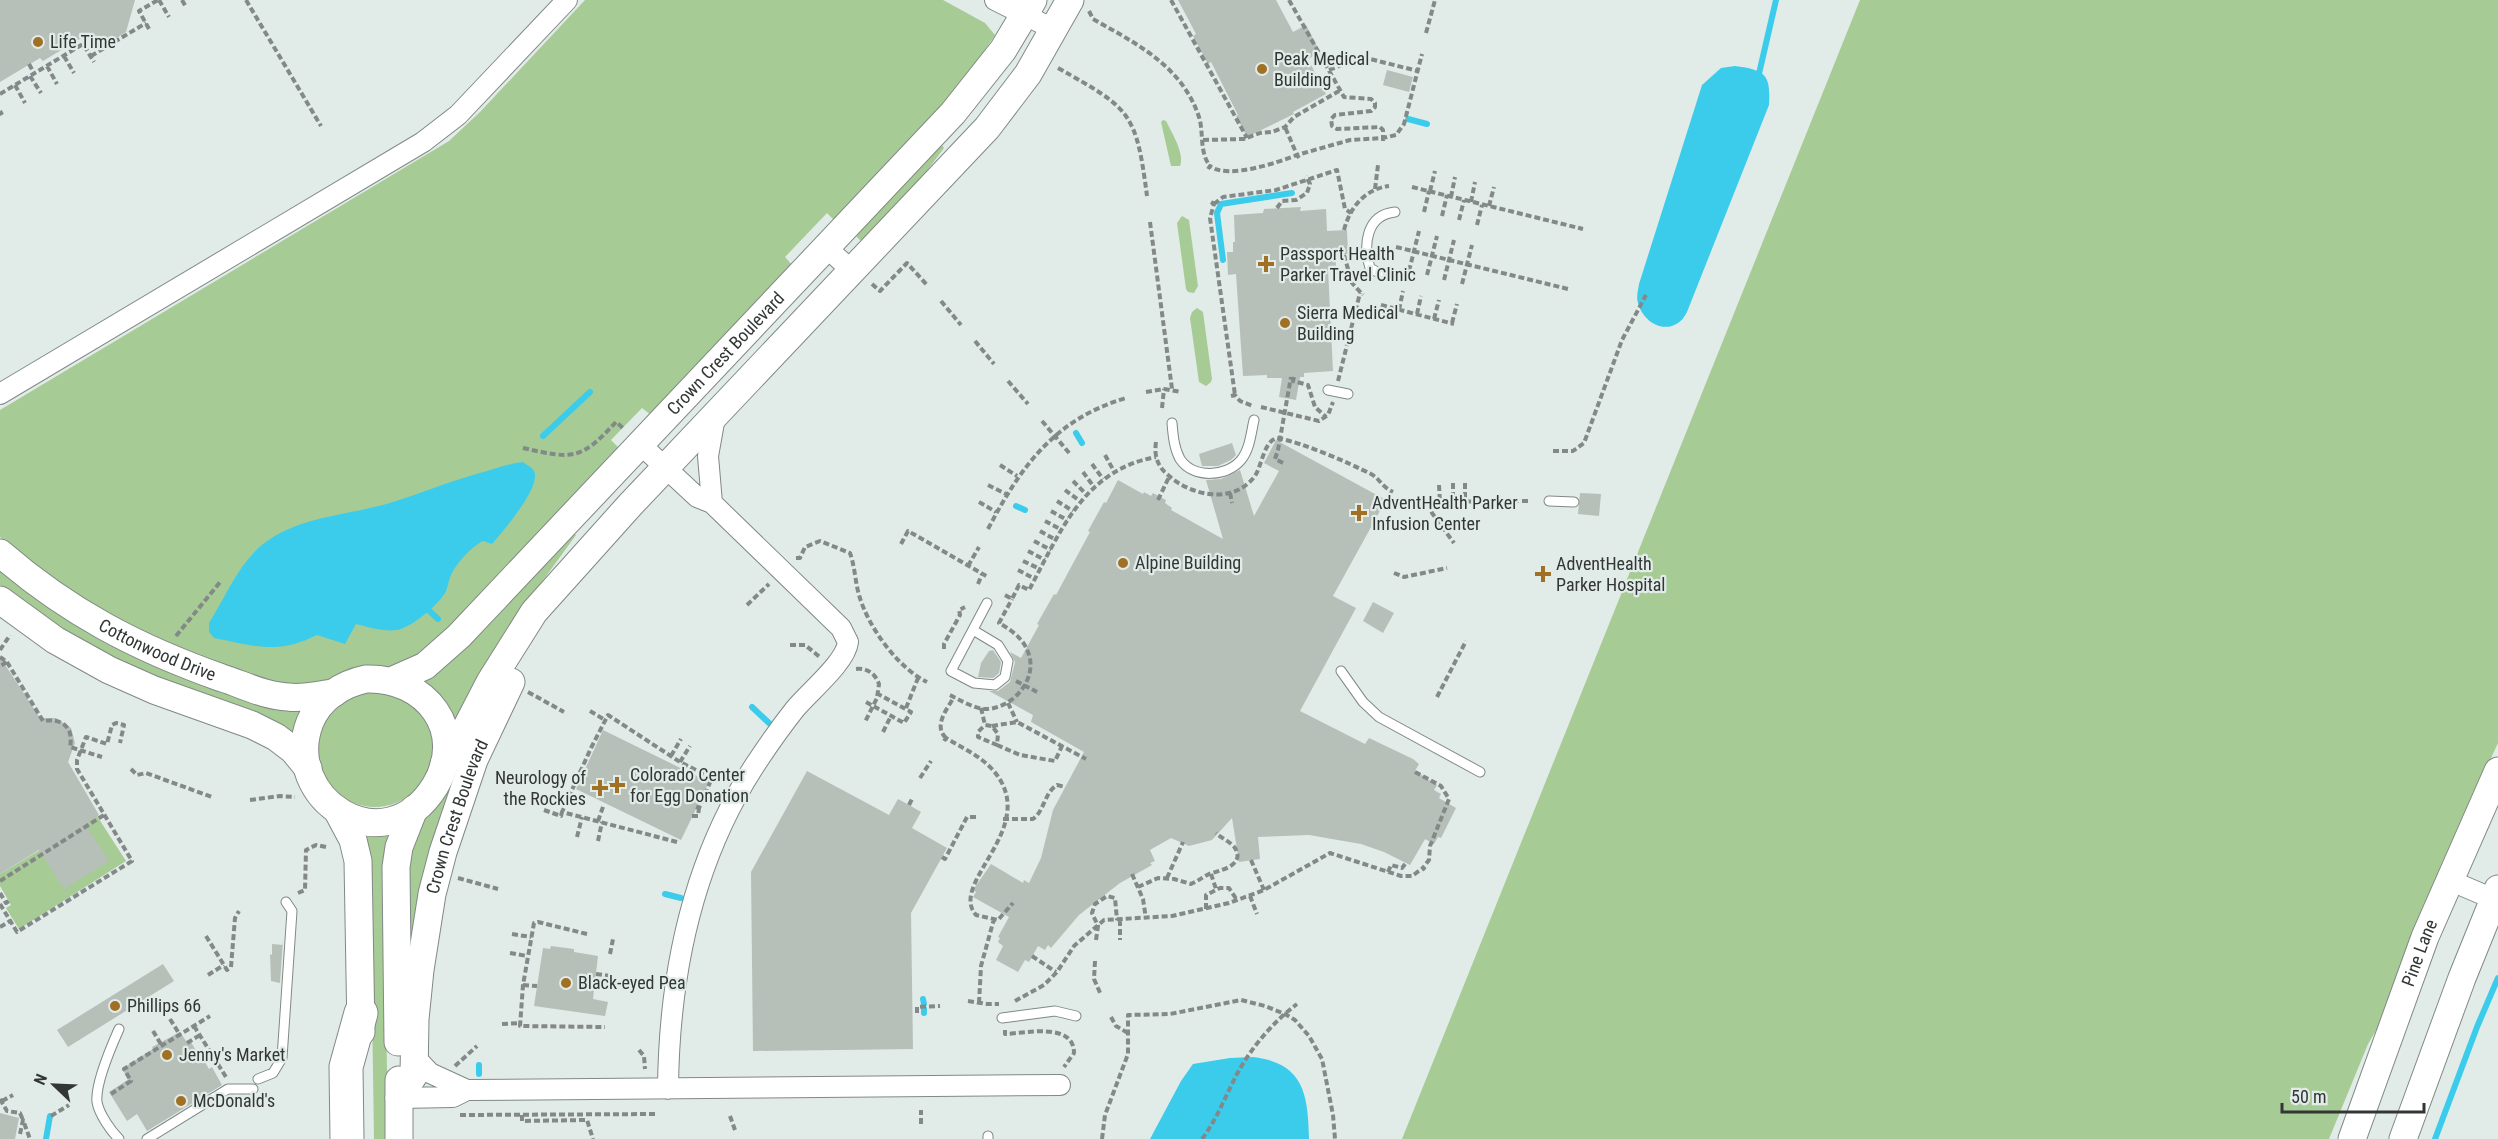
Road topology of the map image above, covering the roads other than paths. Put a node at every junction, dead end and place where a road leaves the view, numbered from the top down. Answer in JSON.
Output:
{"nodes":[{"id":1,"x":567,"y":0,"type":"edge"},
{"id":2,"x":995,"y":0,"type":"edge"},
{"id":3,"x":1080,"y":5,"type":"edge"},
{"id":4,"x":1029,"y":7,"type":"edge"},
{"id":5,"x":1055,"y":30,"type":"junction"},
{"id":6,"x":1395,"y":213,"type":"dead end"},
{"id":7,"x":827,"y":248,"type":"junction"},
{"id":8,"x":1379,"y":273,"type":"dead end"},
{"id":9,"x":862,"y":278,"type":"junction"},
{"id":10,"x":1328,"y":390,"type":"dead end"},
{"id":11,"x":0,"y":394,"type":"edge"},
{"id":12,"x":1348,"y":394,"type":"dead end"},
{"id":13,"x":715,"y":417,"type":"junction"},
{"id":14,"x":1254,"y":420,"type":"dead end"},
{"id":15,"x":1172,"y":423,"type":"dead end"},
{"id":16,"x":640,"y":444,"type":"junction"},
{"id":17,"x":666,"y":468,"type":"junction"},
{"id":18,"x":1549,"y":501,"type":"dead end"},
{"id":19,"x":1575,"y":502,"type":"dead end"},
{"id":20,"x":712,"y":503,"type":"junction"},
{"id":21,"x":0,"y":553,"type":"edge"},
{"id":22,"x":586,"y":557,"type":"junction"},
{"id":23,"x":0,"y":600,"type":"edge"},
{"id":24,"x":987,"y":603,"type":"dead end"},
{"id":25,"x":973,"y":630,"type":"junction"},
{"id":26,"x":1341,"y":670,"type":"dead end"},
{"id":27,"x":391,"y":681,"type":"junction"},
{"id":28,"x":334,"y":693,"type":"junction"},
{"id":29,"x":444,"y":764,"type":"junction"},
{"id":30,"x":308,"y":768,"type":"junction"},
{"id":31,"x":2498,"y":771,"type":"edge"},
{"id":32,"x":1480,"y":772,"type":"dead end"},
{"id":33,"x":414,"y":809,"type":"junction"},
{"id":34,"x":337,"y":810,"type":"junction"},
{"id":35,"x":2449,"y":880,"type":"junction"},
{"id":36,"x":2497,"y":896,"type":"edge"},
{"id":37,"x":286,"y":902,"type":"dead end"},
{"id":38,"x":361,"y":1013,"type":"junction"},
{"id":39,"x":1076,"y":1016,"type":"dead end"},
{"id":40,"x":1002,"y":1018,"type":"dead end"},
{"id":41,"x":119,"y":1029,"type":"dead end"},
{"id":42,"x":415,"y":1057,"type":"junction"},
{"id":43,"x":1060,"y":1078,"type":"road end"},
{"id":44,"x":258,"y":1079,"type":"dead end"},
{"id":45,"x":253,"y":1089,"type":"dead end"},
{"id":46,"x":668,"y":1089,"type":"junction"},
{"id":47,"x":467,"y":1090,"type":"junction"},
{"id":48,"x":399,"y":1098,"type":"junction"},
{"id":49,"x":119,"y":1139,"type":"edge"},
{"id":50,"x":147,"y":1139,"type":"edge"},
{"id":51,"x":347,"y":1139,"type":"edge"},
{"id":52,"x":363,"y":1139,"type":"edge"},
{"id":53,"x":399,"y":1139,"type":"edge"},
{"id":54,"x":2352,"y":1139,"type":"edge"},
{"id":55,"x":2403,"y":1139,"type":"edge"}],
"edges":[{"from":1,"to":11,"type":"street"},
{"from":2,"to":4,"type":"street"},
{"from":3,"to":5,"type":"main road","name":"Crown Crest Boulevard"},
{"from":4,"to":5,"type":"street"},
{"from":4,"to":7,"type":"main road","name":"Crown Crest Boulevard"},
{"from":5,"to":9,"type":"main road","name":"Crown Crest Boulevard"},
{"from":6,"to":8,"type":"lane"},
{"from":7,"to":9,"type":"street"},
{"from":7,"to":16,"type":"main road","name":"Crown Crest Boulevard"},
{"from":9,"to":13,"type":"main road","name":"Crown Crest Boulevard"},
{"from":10,"to":12,"type":"lane"},
{"from":13,"to":17,"type":"main road","name":"Crown Crest Boulevard"},
{"from":13,"to":20,"type":"street"},
{"from":14,"to":15,"type":"lane"},
{"from":16,"to":17,"type":"street"},
{"from":16,"to":27,"type":"main road","name":"Crown Crest Boulevard"},
{"from":17,"to":20,"type":"street"},
{"from":17,"to":22,"type":"main road","name":"Crown Crest Boulevard"},
{"from":18,"to":19,"type":"lane"},
{"from":20,"to":46,"type":"street"},
{"from":21,"to":28,"type":"main road","name":"Cottonwood Drive"},
{"from":22,"to":29,"type":"main road","name":"Crown Crest Boulevard"},
{"from":22,"to":42,"type":"main road","name":"Crown Crest Boulevard"},
{"from":23,"to":30,"type":"main road","name":"Cottonwood Drive"},
{"from":24,"to":25,"type":"lane"},
{"from":25,"to":25,"type":"lane"},
{"from":26,"to":32,"type":"lane"},
{"from":27,"to":28,"type":"main road"},
{"from":27,"to":29,"type":"main road"},
{"from":28,"to":30,"type":"main road"},
{"from":29,"to":33,"type":"main road"},
{"from":30,"to":34,"type":"main road"},
{"from":31,"to":35,"type":"main road","name":"Pine Lane"},
{"from":33,"to":34,"type":"main road"},
{"from":33,"to":48,"type":"main road"},
{"from":34,"to":38,"type":"main road"},
{"from":35,"to":36,"type":"street"},
{"from":35,"to":54,"type":"main road","name":"Pine Lane"},
{"from":36,"to":55,"type":"main road"},
{"from":37,"to":44,"type":"lane"},
{"from":38,"to":51,"type":"highway"},
{"from":38,"to":52,"type":"main road"},
{"from":39,"to":40,"type":"lane"},
{"from":41,"to":49,"type":"lane"},
{"from":42,"to":47,"type":"street"},
{"from":42,"to":48,"type":"main road","name":"Crown Crest Boulevard"},
{"from":43,"to":46,"type":"street"},
{"from":45,"to":50,"type":"lane"},
{"from":46,"to":47,"type":"street"},
{"from":47,"to":48,"type":"street"},
{"from":48,"to":53,"type":"main road"}]}
